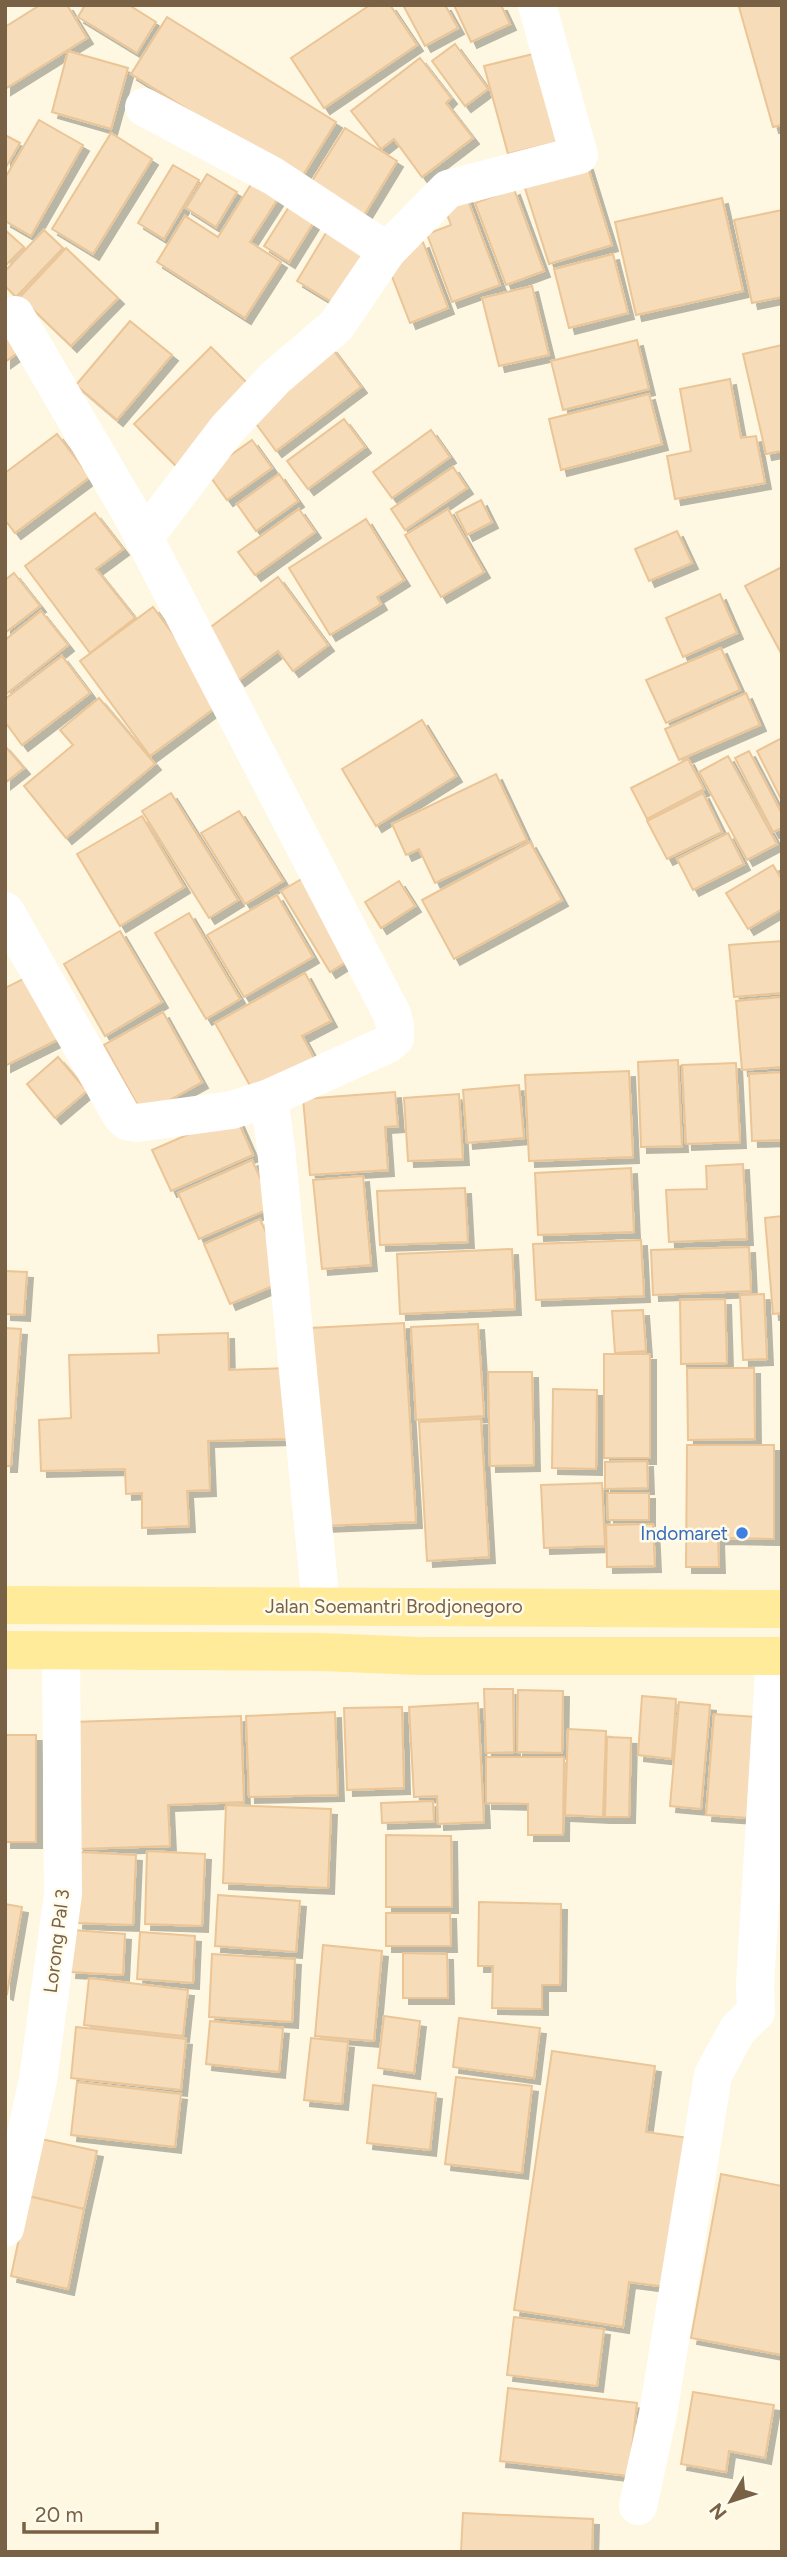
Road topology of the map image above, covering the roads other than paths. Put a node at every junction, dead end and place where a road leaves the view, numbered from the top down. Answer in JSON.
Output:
{"nodes":[{"id":1,"x":537,"y":5,"type":"edge"},
{"id":2,"x":144,"y":107,"type":"dead end"},
{"id":3,"x":387,"y":251,"type":"junction"},
{"id":4,"x":15,"y":315,"type":"dead end"},
{"id":5,"x":144,"y":538,"type":"junction"},
{"id":6,"x":5,"y":911,"type":"edge"},
{"id":7,"x":269,"y":1098,"type":"junction"},
{"id":8,"x":5,"y":1605,"type":"edge"},
{"id":9,"x":321,"y":1605,"type":"junction"},
{"id":10,"x":423,"y":1606,"type":"junction"},
{"id":11,"x":782,"y":1609,"type":"edge"},
{"id":12,"x":5,"y":1650,"type":"edge"},
{"id":13,"x":61,"y":1651,"type":"junction"},
{"id":14,"x":419,"y":1656,"type":"junction"},
{"id":15,"x":778,"y":1656,"type":"edge"},
{"id":16,"x":769,"y":2015,"type":"edge"},
{"id":17,"x":5,"y":2228,"type":"edge"},
{"id":18,"x":638,"y":2505,"type":"dead end"}],
"edges":[{"from":1,"to":3,"type":"street"},
{"from":2,"to":3,"type":"street"},
{"from":3,"to":5,"type":"street"},
{"from":4,"to":5,"type":"street"},
{"from":5,"to":7,"type":"street"},
{"from":6,"to":7,"type":"street"},
{"from":7,"to":9,"type":"street"},
{"from":8,"to":9,"type":"main road","name":"Jalan Soemantri Brodjonegoro"},
{"from":9,"to":10,"type":"main road","name":"Jalan Soemantri Brodjonegoro"},
{"from":10,"to":11,"type":"main road","name":"Jalan Soemantri Brodjonegoro"},
{"from":10,"to":14,"type":"main road"},
{"from":12,"to":13,"type":"main road"},
{"from":13,"to":14,"type":"main road"},
{"from":13,"to":17,"type":"street","name":"Lorong Pal 3"},
{"from":14,"to":15,"type":"main road"},
{"from":15,"to":16,"type":"street"},
{"from":16,"to":18,"type":"street"}]}
